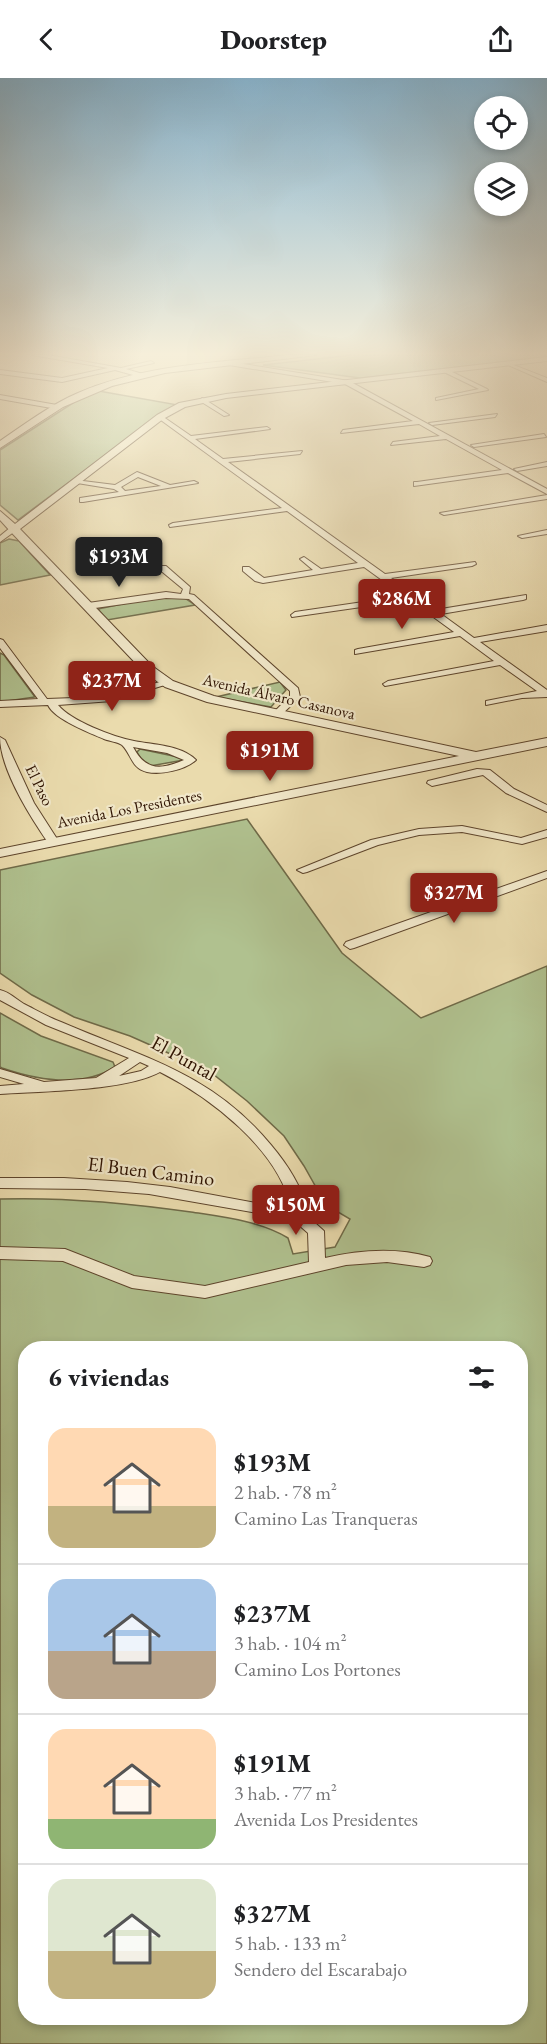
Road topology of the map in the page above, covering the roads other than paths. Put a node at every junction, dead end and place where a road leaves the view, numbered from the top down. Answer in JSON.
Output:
{"nodes":[{"id":1,"x":121,"y":447,"type":"edge"},
{"id":2,"x":201,"y":447,"type":"edge"},
{"id":3,"x":466,"y":447,"type":"edge"},
{"id":4,"x":477,"y":447,"type":"edge"},
{"id":5,"x":300,"y":452,"type":"dead end"},
{"id":6,"x":221,"y":461,"type":"junction"},
{"id":7,"x":547,"y":464,"type":"edge"},
{"id":8,"x":513,"y":470,"type":"junction"},
{"id":9,"x":75,"y":482,"type":"junction"},
{"id":10,"x":194,"y":483,"type":"dead end"},
{"id":11,"x":417,"y":484,"type":"dead end"},
{"id":12,"x":547,"y":485,"type":"edge"},
{"id":13,"x":116,"y":487,"type":"junction"},
{"id":14,"x":169,"y":487,"type":"junction"},
{"id":15,"x":547,"y":492,"type":"edge"},
{"id":16,"x":129,"y":493,"type":"junction"},
{"id":17,"x":547,"y":497,"type":"edge"},
{"id":18,"x":83,"y":500,"type":"dead end"},
{"id":19,"x":288,"y":509,"type":"junction"},
{"id":20,"x":444,"y":513,"type":"dead end"},
{"id":21,"x":0,"y":514,"type":"edge"},
{"id":22,"x":173,"y":525,"type":"dead end"},
{"id":23,"x":14,"y":529,"type":"junction"},
{"id":24,"x":547,"y":532,"type":"edge"},
{"id":25,"x":522,"y":536,"type":"dead end"},
{"id":26,"x":0,"y":540,"type":"edge"},
{"id":27,"x":304,"y":559,"type":"dead end"},
{"id":28,"x":365,"y":564,"type":"junction"},
{"id":29,"x":472,"y":564,"type":"dead end"},
{"id":30,"x":164,"y":568,"type":"dead end"},
{"id":31,"x":246,"y":569,"type":"dead end"},
{"id":32,"x":320,"y":572,"type":"junction"},
{"id":33,"x":384,"y":577,"type":"junction"},
{"id":34,"x":184,"y":596,"type":"junction"},
{"id":35,"x":411,"y":597,"type":"junction"},
{"id":36,"x":523,"y":597,"type":"dead end"},
{"id":37,"x":89,"y":608,"type":"junction"},
{"id":38,"x":434,"y":613,"type":"junction"},
{"id":39,"x":295,"y":615,"type":"dead end"},
{"id":40,"x":547,"y":628,"type":"edge"},
{"id":41,"x":461,"y":633,"type":"junction"},
{"id":42,"x":472,"y":641,"type":"junction"},
{"id":43,"x":2,"y":648,"type":"edge"},
{"id":44,"x":358,"y":652,"type":"dead end"},
{"id":45,"x":501,"y":662,"type":"junction"},
{"id":46,"x":165,"y":682,"type":"junction"},
{"id":47,"x":388,"y":684,"type":"dead end"},
{"id":48,"x":547,"y":694,"type":"edge"},
{"id":49,"x":48,"y":702,"type":"junction"},
{"id":50,"x":489,"y":703,"type":"dead end"},
{"id":51,"x":0,"y":704,"type":"edge"},
{"id":52,"x":273,"y":713,"type":"junction"},
{"id":53,"x":0,"y":741,"type":"edge"},
{"id":54,"x":547,"y":742,"type":"edge"},
{"id":55,"x":125,"y":743,"type":"junction"},
{"id":56,"x":478,"y":756,"type":"junction"},
{"id":57,"x":432,"y":783,"type":"dead end"},
{"id":58,"x":547,"y":797,"type":"edge"},
{"id":59,"x":533,"y":802,"type":"junction"},
{"id":60,"x":547,"y":809,"type":"edge"},
{"id":61,"x":547,"y":833,"type":"edge"},
{"id":62,"x":53,"y":842,"type":"junction"},
{"id":63,"x":0,"y":853,"type":"edge"},
{"id":64,"x":303,"y":870,"type":"dead end"},
{"id":65,"x":547,"y":874,"type":"edge"},
{"id":66,"x":350,"y":945,"type":"dead end"},
{"id":67,"x":0,"y":994,"type":"edge"},
{"id":68,"x":139,"y":1057,"type":"junction"},
{"id":69,"x":160,"y":1066,"type":"junction"},
{"id":70,"x":0,"y":1076,"type":"edge"},
{"id":71,"x":88,"y":1083,"type":"junction"},
{"id":72,"x":57,"y":1087,"type":"junction"},
{"id":73,"x":0,"y":1090,"type":"edge"},
{"id":74,"x":0,"y":1183,"type":"edge"},
{"id":75,"x":295,"y":1213,"type":"junction"},
{"id":76,"x":0,"y":1253,"type":"edge"},
{"id":77,"x":424,"y":1261,"type":"dead end"},
{"id":78,"x":317,"y":1265,"type":"junction"}],
"edges":[{"from":1,"to":9,"type":"street"},
{"from":2,"to":6,"type":"street"},
{"from":3,"to":8,"type":"street"},
{"from":4,"to":8,"type":"street"},
{"from":5,"to":6,"type":"street"},
{"from":6,"to":19,"type":"street"},
{"from":7,"to":8,"type":"street"},
{"from":8,"to":11,"type":"street"},
{"from":8,"to":12,"type":"street"},
{"from":8,"to":15,"type":"street"},
{"from":9,"to":13,"type":"street"},
{"from":9,"to":23,"type":"street"},
{"from":10,"to":14,"type":"street"},
{"from":13,"to":14,"type":"street"},
{"from":13,"to":16,"type":"street"},
{"from":14,"to":16,"type":"street"},
{"from":16,"to":18,"type":"street"},
{"from":17,"to":20,"type":"street"},
{"from":19,"to":22,"type":"street"},
{"from":19,"to":28,"type":"street"},
{"from":21,"to":23,"type":"street","name":"Avenida Álvaro Casanova"},
{"from":23,"to":26,"type":"street"},
{"from":23,"to":37,"type":"street","name":"Avenida Álvaro Casanova"},
{"from":24,"to":25,"type":"street"},
{"from":27,"to":32,"type":"street"},
{"from":28,"to":32,"type":"street"},
{"from":28,"to":33,"type":"street"},
{"from":29,"to":33,"type":"street"},
{"from":30,"to":34,"type":"street"},
{"from":31,"to":32,"type":"street"},
{"from":33,"to":35,"type":"street"},
{"from":34,"to":37,"type":"street"},
{"from":34,"to":52,"type":"street"},
{"from":35,"to":38,"type":"street"},
{"from":35,"to":39,"type":"street"},
{"from":36,"to":38,"type":"street"},
{"from":37,"to":46,"type":"street","name":"Avenida Álvaro Casanova"},
{"from":38,"to":41,"type":"street"},
{"from":40,"to":42,"type":"street"},
{"from":41,"to":42,"type":"street"},
{"from":41,"to":44,"type":"street"},
{"from":42,"to":45,"type":"street"},
{"from":43,"to":49,"type":"street"},
{"from":45,"to":47,"type":"street"},
{"from":45,"to":48,"type":"street"},
{"from":46,"to":49,"type":"street"},
{"from":46,"to":52,"type":"street","name":"Avenida Álvaro Casanova"},
{"from":48,"to":50,"type":"street"},
{"from":49,"to":51,"type":"street"},
{"from":49,"to":55,"type":"street"},
{"from":52,"to":56,"type":"street","name":"Avenida Álvaro Casanova"},
{"from":53,"to":62,"type":"street","name":"El Paso"},
{"from":54,"to":56,"type":"street","name":"Avenida Los Presidentes"},
{"from":55,"to":55,"type":"street"},
{"from":56,"to":62,"type":"street","name":"Avenida Los Presidentes"},
{"from":57,"to":59,"type":"street"},
{"from":58,"to":59,"type":"street"},
{"from":59,"to":60,"type":"street"},
{"from":61,"to":64,"type":"street"},
{"from":62,"to":63,"type":"street","name":"Avenida Los Presidentes"},
{"from":65,"to":66,"type":"street"},
{"from":67,"to":68,"type":"street","name":"El Puntal"},
{"from":68,"to":69,"type":"street","name":"El Puntal"},
{"from":68,"to":71,"type":"street"},
{"from":69,"to":71,"type":"street"},
{"from":69,"to":75,"type":"street","name":"El Puntal"},
{"from":70,"to":72,"type":"street"},
{"from":71,"to":72,"type":"street"},
{"from":72,"to":73,"type":"street"},
{"from":74,"to":75,"type":"street","name":"El Buen Camino"},
{"from":75,"to":78,"type":"street"},
{"from":76,"to":78,"type":"street"},
{"from":77,"to":78,"type":"street"}]}
